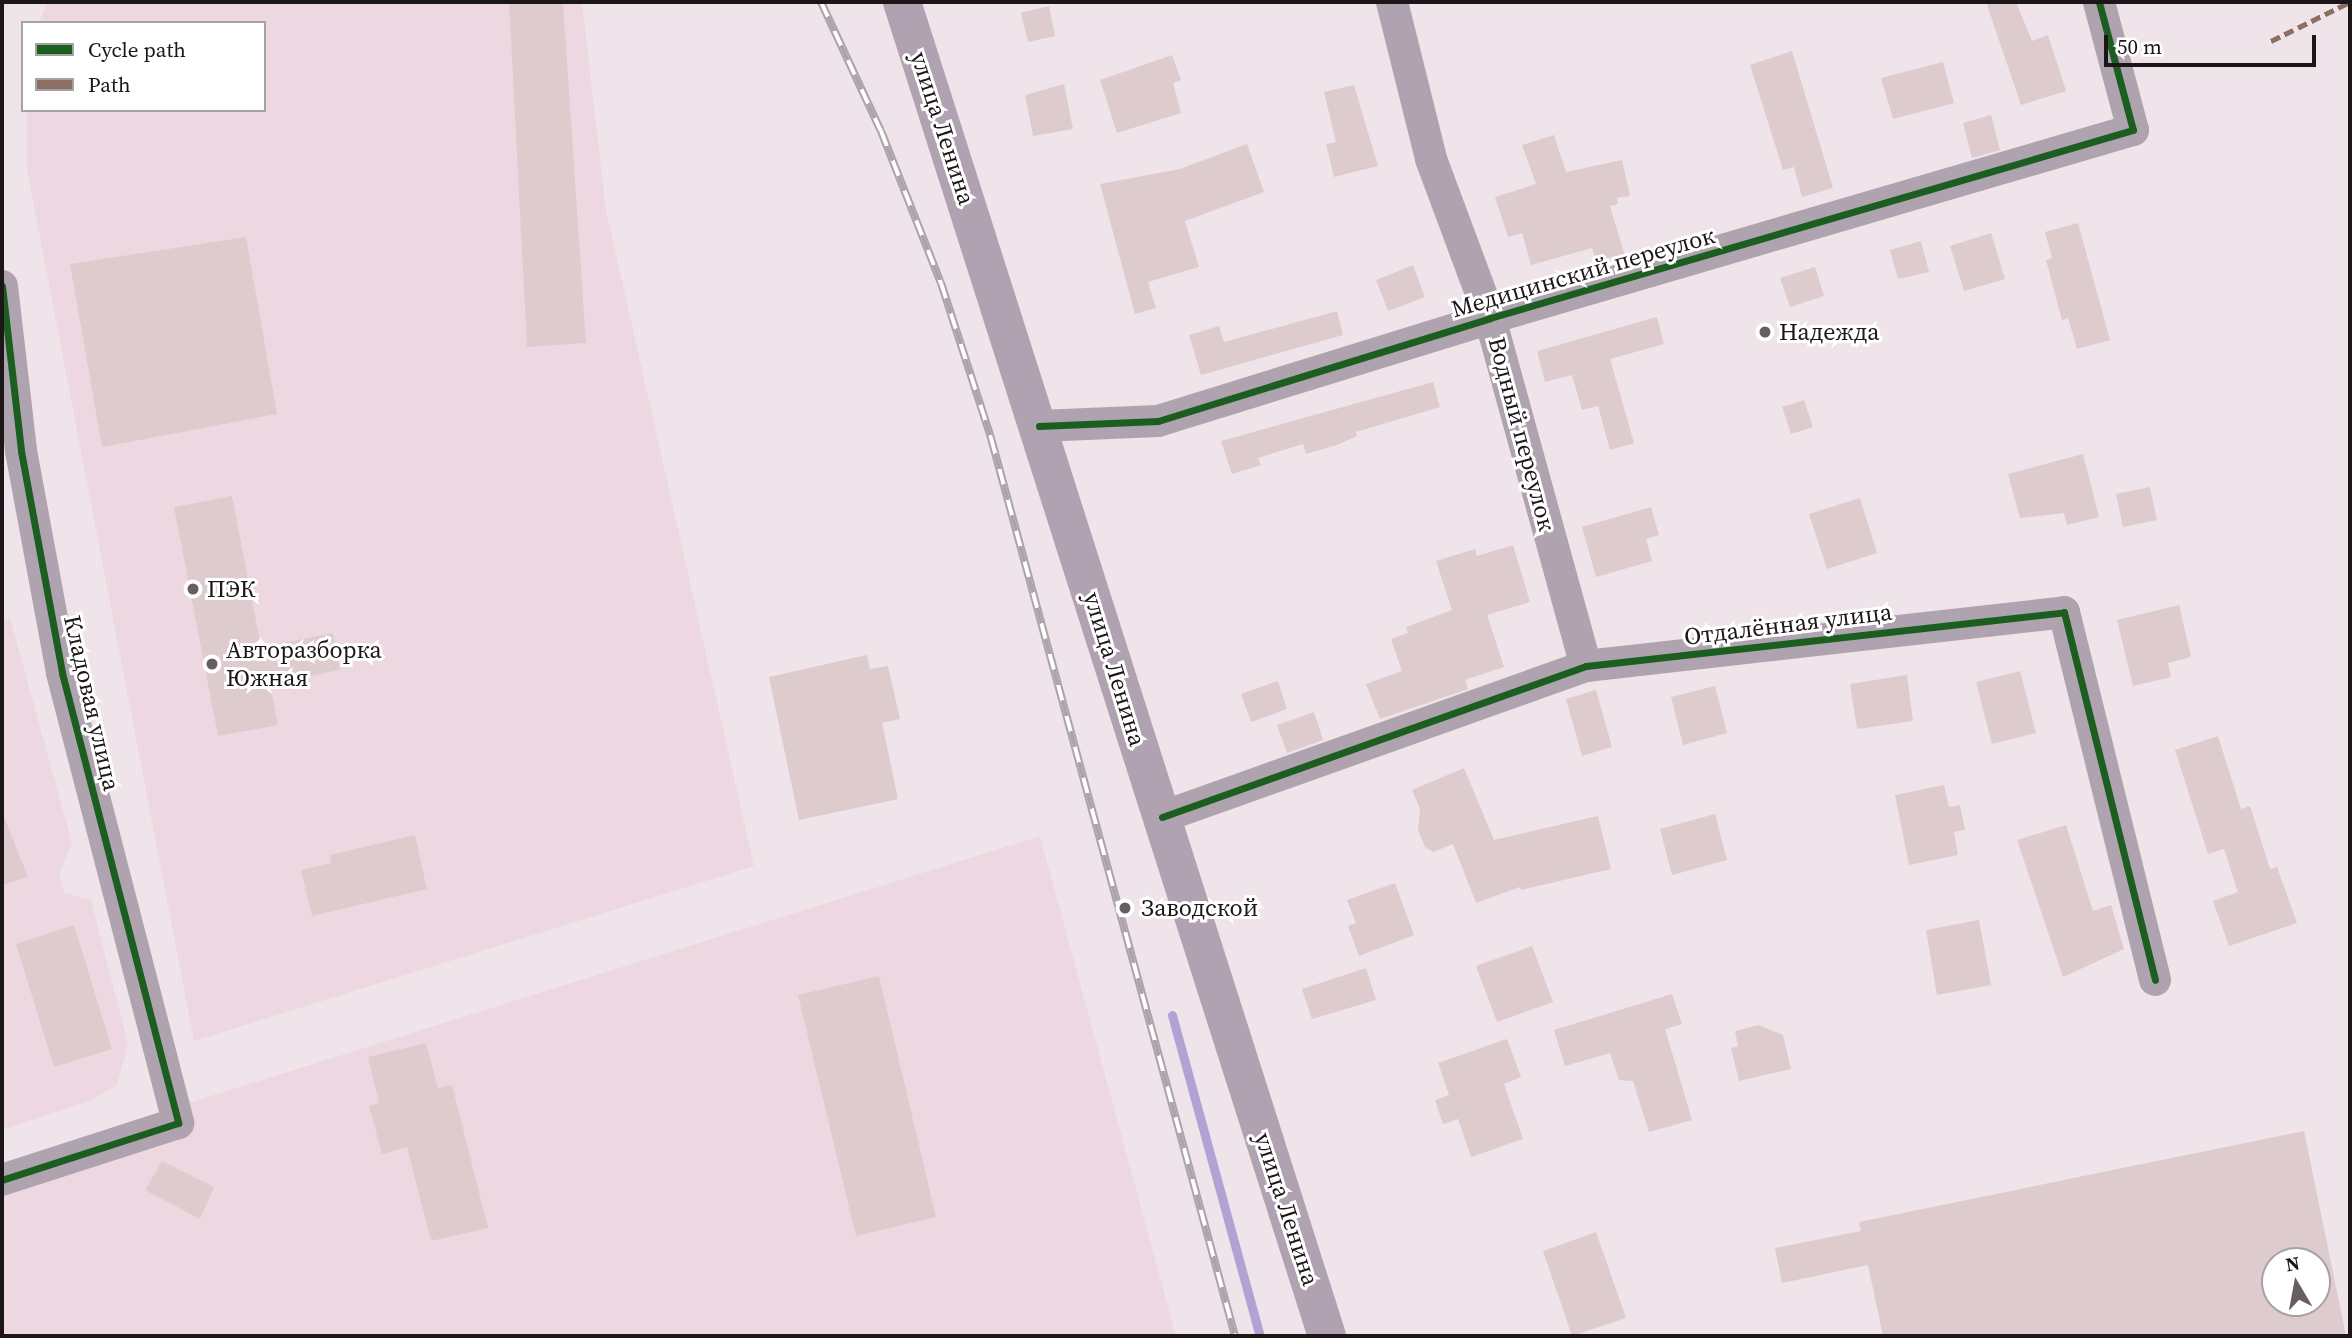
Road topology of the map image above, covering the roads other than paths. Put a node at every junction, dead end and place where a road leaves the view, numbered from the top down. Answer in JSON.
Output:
{"nodes":[{"id":1,"x":902,"y":2,"type":"edge"},
{"id":2,"x":1392,"y":2,"type":"edge"},
{"id":3,"x":2099,"y":2,"type":"edge"},
{"id":4,"x":2,"y":286,"type":"edge"},
{"id":5,"x":1490,"y":318,"type":"junction"},
{"id":6,"x":1040,"y":426,"type":"junction"},
{"id":7,"x":1586,"y":666,"type":"junction"},
{"id":8,"x":1162,"y":817,"type":"junction"},
{"id":9,"x":2155,"y":980,"type":"dead end"},
{"id":10,"x":2,"y":1180,"type":"edge"},
{"id":11,"x":1327,"y":1336,"type":"edge"}],
"edges":[{"from":1,"to":6,"type":"main road","name":"улица Ленина"},
{"from":2,"to":5,"type":"street","name":"Водный переулок"},
{"from":3,"to":5,"type":"street","name":"Медицинский переулок"},
{"from":4,"to":10,"type":"street","name":"Кладовая улица"},
{"from":5,"to":6,"type":"street","name":"Медицинский переулок"},
{"from":5,"to":7,"type":"street","name":"Водный переулок"},
{"from":6,"to":8,"type":"main road","name":"улица Ленина"},
{"from":7,"to":8,"type":"street","name":"Отдалённая улица"},
{"from":7,"to":9,"type":"street","name":"Отдалённая улица"},
{"from":8,"to":11,"type":"main road","name":"улица Ленина"}]}
